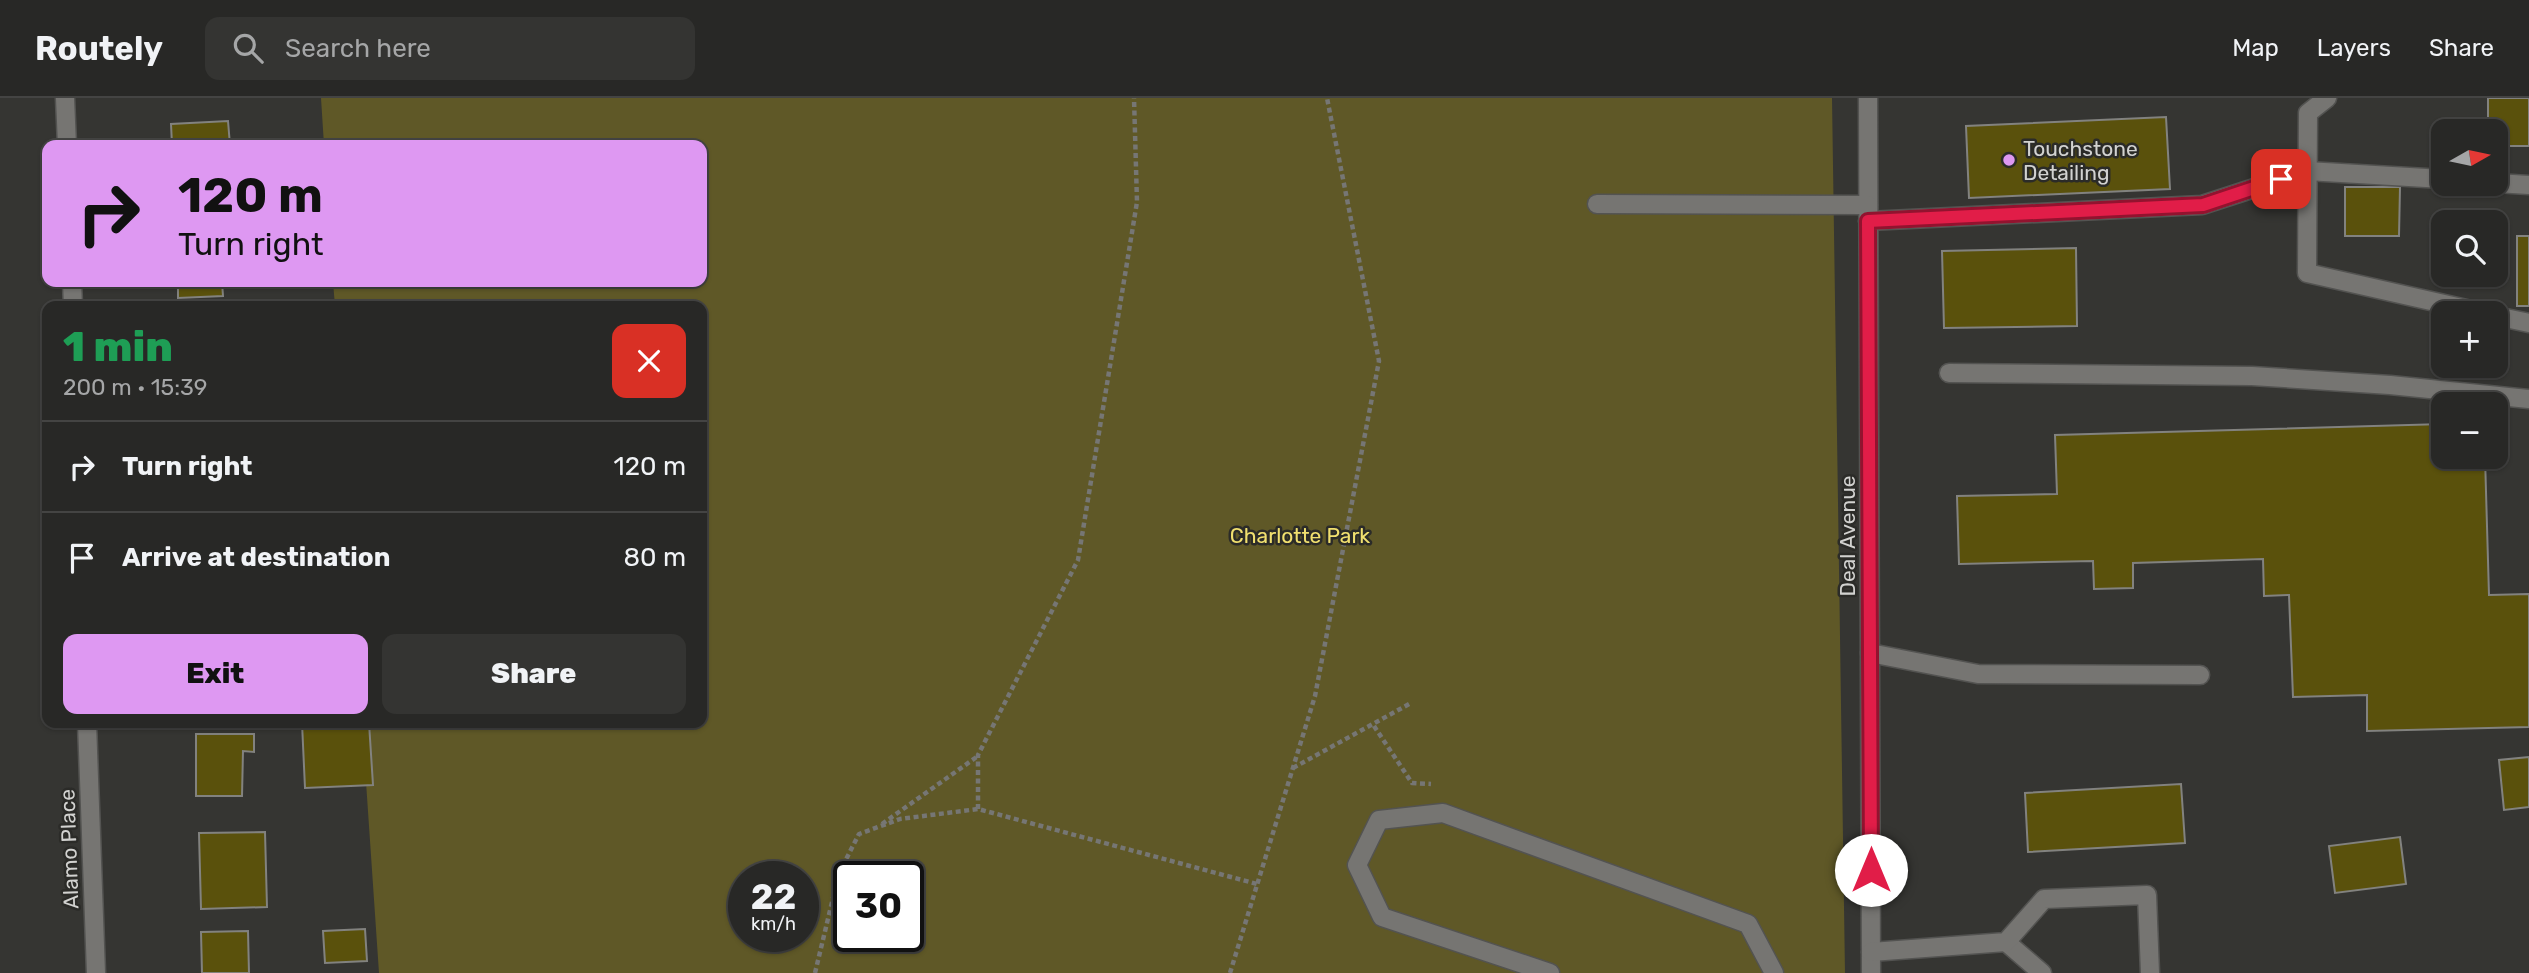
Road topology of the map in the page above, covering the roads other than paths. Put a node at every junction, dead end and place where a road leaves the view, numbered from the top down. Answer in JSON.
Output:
{"nodes":[{"id":1,"x":65,"y":98,"type":"edge"},
{"id":2,"x":1868,"y":98,"type":"edge"},
{"id":3,"x":2327,"y":98,"type":"edge"},
{"id":4,"x":67,"y":140,"type":"edge"},
{"id":5,"x":2307,"y":171,"type":"junction"},
{"id":6,"x":2431,"y":178,"type":"edge"},
{"id":7,"x":2508,"y":184,"type":"edge"},
{"id":8,"x":2529,"y":185,"type":"edge"},
{"id":9,"x":1597,"y":204,"type":"dead end"},
{"id":10,"x":1868,"y":213,"type":"junction"},
{"id":11,"x":2431,"y":301,"type":"edge"},
{"id":12,"x":2508,"y":319,"type":"edge"},
{"id":13,"x":2529,"y":323,"type":"edge"},
{"id":14,"x":1949,"y":373,"type":"dead end"},
{"id":15,"x":2529,"y":399,"type":"edge"},
{"id":16,"x":1870,"y":653,"type":"junction"},
{"id":17,"x":2200,"y":675,"type":"dead end"},
{"id":18,"x":87,"y":728,"type":"edge"},
{"id":19,"x":2006,"y":942,"type":"junction"},
{"id":20,"x":1871,"y":952,"type":"junction"},
{"id":21,"x":96,"y":973,"type":"edge"},
{"id":22,"x":1550,"y":973,"type":"edge"},
{"id":23,"x":1774,"y":973,"type":"edge"},
{"id":24,"x":1871,"y":973,"type":"edge"},
{"id":25,"x":2042,"y":973,"type":"edge"},
{"id":26,"x":2150,"y":973,"type":"edge"}],
"edges":[{"from":1,"to":4,"type":"street"},
{"from":2,"to":10,"type":"street","name":"Deal Avenue"},
{"from":3,"to":5,"type":"street"},
{"from":5,"to":6,"type":"street"},
{"from":5,"to":10,"type":"street"},
{"from":5,"to":11,"type":"street"},
{"from":7,"to":8,"type":"street"},
{"from":9,"to":10,"type":"street"},
{"from":10,"to":16,"type":"street","name":"Deal Avenue"},
{"from":12,"to":13,"type":"street"},
{"from":14,"to":15,"type":"street"},
{"from":16,"to":17,"type":"street"},
{"from":16,"to":20,"type":"street","name":"Deal Avenue"},
{"from":18,"to":21,"type":"street","name":"Alamo Place"},
{"from":19,"to":20,"type":"street"},
{"from":19,"to":25,"type":"street"},
{"from":19,"to":26,"type":"street"},
{"from":20,"to":24,"type":"street","name":"Deal Avenue"},
{"from":22,"to":23,"type":"street"}]}
